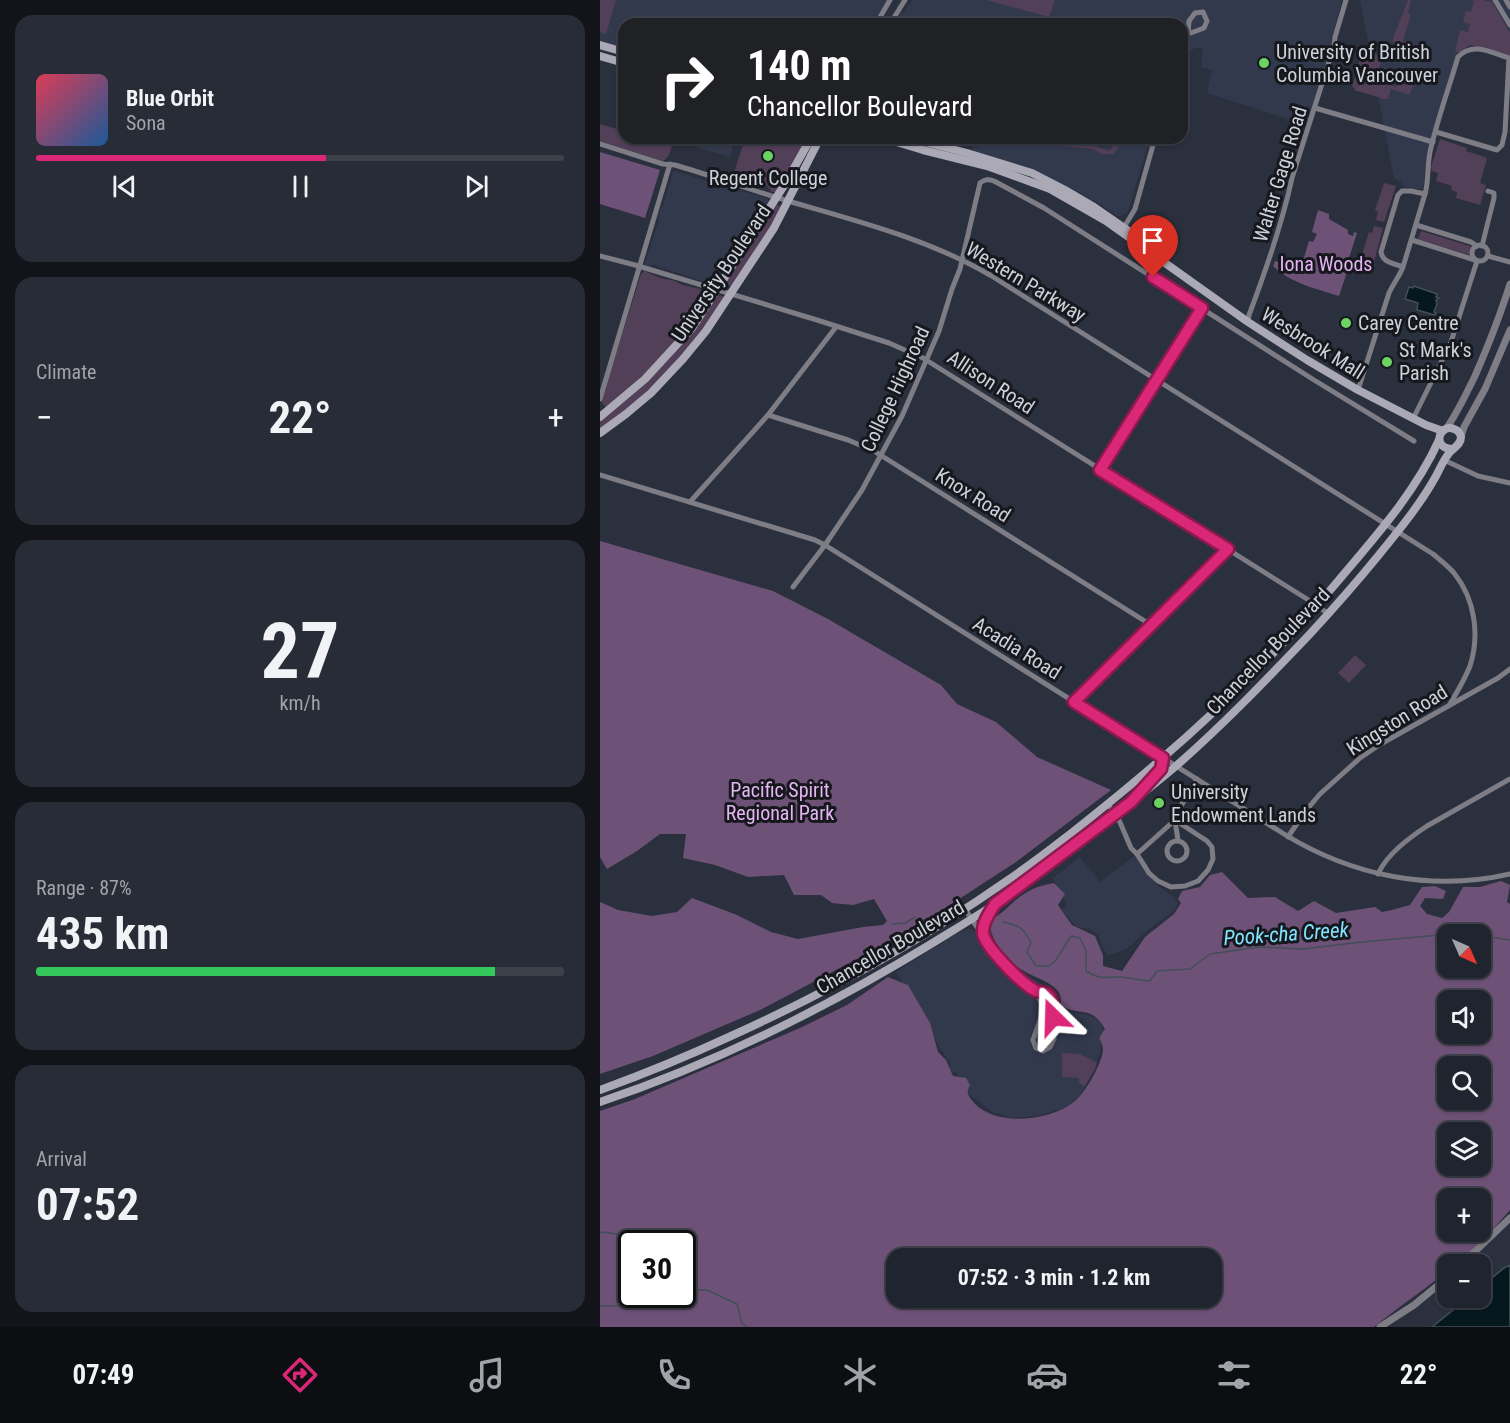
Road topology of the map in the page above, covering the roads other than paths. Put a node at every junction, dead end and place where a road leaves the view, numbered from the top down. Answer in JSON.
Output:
{"nodes":[{"id":1,"x":890,"y":0,"type":"edge"},
{"id":2,"x":905,"y":0,"type":"edge"},
{"id":3,"x":1346,"y":0,"type":"edge"},
{"id":4,"x":1495,"y":0,"type":"edge"},
{"id":5,"x":1506,"y":0,"type":"edge"},
{"id":6,"x":1510,"y":7,"type":"edge"},
{"id":7,"x":880,"y":18,"type":"edge"},
{"id":8,"x":894,"y":18,"type":"edge"},
{"id":9,"x":1510,"y":25,"type":"edge"},
{"id":10,"x":600,"y":45,"type":"edge"},
{"id":11,"x":618,"y":50,"type":"edge"},
{"id":12,"x":600,"y":56,"type":"edge"},
{"id":13,"x":1509,"y":58,"type":"edge"},
{"id":14,"x":618,"y":61,"type":"edge"},
{"id":15,"x":1316,"y":108,"type":"junction"},
{"id":16,"x":1436,"y":132,"type":"junction"},
{"id":17,"x":1433,"y":142,"type":"junction"},
{"id":18,"x":600,"y":144,"type":"edge"},
{"id":19,"x":808,"y":144,"type":"edge"},
{"id":20,"x":817,"y":144,"type":"edge"},
{"id":21,"x":903,"y":144,"type":"edge"},
{"id":22,"x":932,"y":144,"type":"edge"},
{"id":23,"x":1153,"y":144,"type":"edge"},
{"id":24,"x":670,"y":164,"type":"junction"},
{"id":25,"x":1488,"y":191,"type":"dead end"},
{"id":26,"x":1425,"y":194,"type":"junction"},
{"id":27,"x":776,"y":197,"type":"junction"},
{"id":28,"x":788,"y":201,"type":"junction"},
{"id":29,"x":1416,"y":225,"type":"junction"},
{"id":30,"x":1123,"y":229,"type":"junction"},
{"id":31,"x":1412,"y":240,"type":"junction"},
{"id":32,"x":1480,"y":246,"type":"junction"},
{"id":33,"x":1488,"y":255,"type":"junction"},
{"id":34,"x":600,"y":256,"type":"edge"},
{"id":35,"x":963,"y":260,"type":"junction"},
{"id":36,"x":1476,"y":260,"type":"junction"},
{"id":37,"x":1510,"y":262,"type":"edge"},
{"id":38,"x":639,"y":267,"type":"junction"},
{"id":39,"x":1403,"y":267,"type":"junction"},
{"id":40,"x":1510,"y":284,"type":"edge"},
{"id":41,"x":718,"y":290,"type":"junction"},
{"id":42,"x":731,"y":294,"type":"junction"},
{"id":43,"x":1202,"y":308,"type":"junction"},
{"id":44,"x":1248,"y":322,"type":"junction"},
{"id":45,"x":836,"y":327,"type":"junction"},
{"id":46,"x":1510,"y":330,"type":"edge"},
{"id":47,"x":928,"y":360,"type":"junction"},
{"id":48,"x":1157,"y":380,"type":"junction"},
{"id":49,"x":1358,"y":390,"type":"junction"},
{"id":50,"x":600,"y":399,"type":"edge"},
{"id":51,"x":768,"y":415,"type":"junction"},
{"id":52,"x":600,"y":417,"type":"edge"},
{"id":53,"x":1413,"y":419,"type":"junction"},
{"id":54,"x":600,"y":433,"type":"edge"},
{"id":55,"x":1442,"y":434,"type":"junction"},
{"id":56,"x":1461,"y":437,"type":"junction"},
{"id":57,"x":1414,"y":441,"type":"dead end"},
{"id":58,"x":1454,"y":448,"type":"junction"},
{"id":59,"x":882,"y":456,"type":"junction"},
{"id":60,"x":1444,"y":460,"type":"junction"},
{"id":61,"x":1100,"y":470,"type":"junction"},
{"id":62,"x":600,"y":475,"type":"edge"},
{"id":63,"x":1510,"y":483,"type":"edge"},
{"id":64,"x":690,"y":502,"type":"junction"},
{"id":65,"x":1385,"y":523,"type":"junction"},
{"id":66,"x":1398,"y":531,"type":"junction"},
{"id":67,"x":825,"y":545,"type":"junction"},
{"id":68,"x":1228,"y":549,"type":"junction"},
{"id":69,"x":793,"y":587,"type":"dead end"},
{"id":70,"x":1318,"y":606,"type":"junction"},
{"id":71,"x":1329,"y":614,"type":"junction"},
{"id":72,"x":1151,"y":625,"type":"junction"},
{"id":73,"x":1510,"y":669,"type":"edge"},
{"id":74,"x":1074,"y":702,"type":"junction"},
{"id":75,"x":1450,"y":704,"type":"junction"},
{"id":76,"x":1163,"y":758,"type":"junction"},
{"id":77,"x":1176,"y":766,"type":"junction"},
{"id":78,"x":1197,"y":778,"type":"junction"},
{"id":79,"x":1510,"y":779,"type":"edge"},
{"id":80,"x":1131,"y":802,"type":"junction"},
{"id":81,"x":1108,"y":804,"type":"junction"},
{"id":82,"x":1115,"y":815,"type":"junction"},
{"id":83,"x":1175,"y":820,"type":"junction"},
{"id":84,"x":1288,"y":837,"type":"junction"},
{"id":85,"x":1178,"y":840,"type":"dead end"},
{"id":86,"x":1137,"y":854,"type":"junction"},
{"id":87,"x":1378,"y":874,"type":"junction"},
{"id":88,"x":1510,"y":874,"type":"edge"},
{"id":89,"x":995,"y":904,"type":"junction"},
{"id":90,"x":965,"y":909,"type":"junction"},
{"id":91,"x":971,"y":919,"type":"junction"},
{"id":92,"x":984,"y":937,"type":"junction"},
{"id":93,"x":1036,"y":991,"type":"junction"},
{"id":94,"x":1053,"y":1009,"type":"junction"},
{"id":95,"x":1044,"y":1010,"type":"junction"},
{"id":96,"x":600,"y":1090,"type":"edge"},
{"id":97,"x":600,"y":1102,"type":"edge"},
{"id":98,"x":1510,"y":1218,"type":"edge"},
{"id":99,"x":1472,"y":1254,"type":"edge"},
{"id":100,"x":1437,"y":1286,"type":"edge"},
{"id":101,"x":1380,"y":1327,"type":"edge"}],
"edges":[{"from":1,"to":7,"type":"street"},
{"from":2,"to":8,"type":"street"},
{"from":3,"to":15,"type":"street","name":"Walter Gage Road"},
{"from":4,"to":9,"type":"street"},
{"from":5,"to":6,"type":"street"},
{"from":10,"to":11,"type":"main road"},
{"from":12,"to":14,"type":"main road"},
{"from":13,"to":16,"type":"street"},
{"from":13,"to":16,"type":"street"},
{"from":15,"to":17,"type":"street"},
{"from":15,"to":44,"type":"street","name":"Walter Gage Road"},
{"from":16,"to":17,"type":"street"},
{"from":17,"to":26,"type":"street"},
{"from":18,"to":24,"type":"street","name":"Western Parkway"},
{"from":19,"to":27,"type":"main road","name":"University Boulevard"},
{"from":20,"to":28,"type":"main road","name":"University Boulevard"},
{"from":21,"to":30,"type":"main road","name":"Wesbrook Mall"},
{"from":22,"to":30,"type":"main road","name":"Wesbrook Mall"},
{"from":23,"to":30,"type":"street"},
{"from":24,"to":27,"type":"street","name":"Western Parkway"},
{"from":24,"to":38,"type":"street"},
{"from":25,"to":32,"type":"street"},
{"from":26,"to":29,"type":"street"},
{"from":26,"to":39,"type":"street"},
{"from":27,"to":28,"type":"street","name":"Western Parkway"},
{"from":27,"to":41,"type":"main road","name":"University Boulevard"},
{"from":28,"to":35,"type":"street","name":"Western Parkway"},
{"from":28,"to":42,"type":"main road","name":"University Boulevard"},
{"from":29,"to":31,"type":"street"},
{"from":29,"to":32,"type":"street"},
{"from":30,"to":44,"type":"main road","name":"Wesbrook Mall"},
{"from":31,"to":36,"type":"street"},
{"from":31,"to":39,"type":"street"},
{"from":32,"to":33,"type":"street"},
{"from":32,"to":36,"type":"street"},
{"from":33,"to":36,"type":"street"},
{"from":33,"to":37,"type":"street"},
{"from":34,"to":38,"type":"street","name":"Allison Road"},
{"from":35,"to":43,"type":"street","name":"College Highroad"},
{"from":35,"to":47,"type":"street","name":"College Highroad"},
{"from":35,"to":48,"type":"street","name":"Western Parkway"},
{"from":36,"to":53,"type":"street"},
{"from":38,"to":41,"type":"street","name":"Allison Road"},
{"from":38,"to":50,"type":"street"},
{"from":39,"to":49,"type":"street"},
{"from":40,"to":55,"type":"street","name":"Chancellor Boulevard"},
{"from":41,"to":42,"type":"street","name":"Allison Road"},
{"from":41,"to":52,"type":"main road","name":"University Boulevard"},
{"from":42,"to":45,"type":"street","name":"Allison Road"},
{"from":42,"to":54,"type":"main road","name":"University Boulevard"},
{"from":43,"to":48,"type":"street"},
{"from":43,"to":57,"type":"street"},
{"from":44,"to":49,"type":"main road","name":"Wesbrook Mall"},
{"from":45,"to":47,"type":"street","name":"Allison Road"},
{"from":45,"to":51,"type":"street"},
{"from":46,"to":56,"type":"street"},
{"from":47,"to":59,"type":"street","name":"College Highroad"},
{"from":47,"to":61,"type":"street","name":"Allison Road"},
{"from":48,"to":61,"type":"street"},
{"from":48,"to":65,"type":"street","name":"Western Parkway"},
{"from":49,"to":53,"type":"main road","name":"Wesbrook Mall"},
{"from":51,"to":59,"type":"street","name":"Knox Road"},
{"from":51,"to":64,"type":"street"},
{"from":53,"to":55,"type":"main road","name":"Wesbrook Mall"},
{"from":55,"to":56,"type":"main road"},
{"from":55,"to":58,"type":"main road"},
{"from":55,"to":65,"type":"main road","name":"Chancellor Boulevard"},
{"from":56,"to":58,"type":"main road"},
{"from":58,"to":60,"type":"main road","name":"Chancellor Boulevard"},
{"from":59,"to":67,"type":"street","name":"College Highroad"},
{"from":59,"to":72,"type":"street","name":"Knox Road"},
{"from":60,"to":63,"type":"street"},
{"from":60,"to":66,"type":"main road","name":"Chancellor Boulevard"},
{"from":61,"to":68,"type":"street","name":"Allison Road"},
{"from":62,"to":64,"type":"street","name":"Acadia Road"},
{"from":64,"to":67,"type":"street","name":"Acadia Road"},
{"from":65,"to":66,"type":"street","name":"Western Parkway"},
{"from":65,"to":70,"type":"main road","name":"Chancellor Boulevard"},
{"from":66,"to":71,"type":"main road","name":"Chancellor Boulevard"},
{"from":66,"to":75,"type":"street","name":"Western Parkway"},
{"from":67,"to":69,"type":"street","name":"College Highroad"},
{"from":67,"to":74,"type":"street","name":"Acadia Road"},
{"from":68,"to":70,"type":"street","name":"Allison Road"},
{"from":68,"to":72,"type":"street"},
{"from":70,"to":71,"type":"street","name":"Allison Road"},
{"from":70,"to":76,"type":"main road","name":"Chancellor Boulevard"},
{"from":71,"to":77,"type":"main road","name":"Chancellor Boulevard"},
{"from":72,"to":74,"type":"street"},
{"from":73,"to":75,"type":"street","name":"Kingston Road"},
{"from":74,"to":76,"type":"street","name":"Acadia Road"},
{"from":75,"to":84,"type":"street","name":"Kingston Road"},
{"from":76,"to":77,"type":"street","name":"Acadia Road"},
{"from":76,"to":80,"type":"main road"},
{"from":76,"to":81,"type":"main road","name":"Chancellor Boulevard"},
{"from":77,"to":78,"type":"street","name":"Acadia Road"},
{"from":77,"to":80,"type":"main road","name":"Chancellor Boulevard"},
{"from":78,"to":83,"type":"street"},
{"from":78,"to":84,"type":"street","name":"Acadia Road"},
{"from":79,"to":87,"type":"street"},
{"from":80,"to":82,"type":"main road","name":"Chancellor Boulevard"},
{"from":81,"to":82,"type":"street"},
{"from":81,"to":90,"type":"main road","name":"Chancellor Boulevard"},
{"from":82,"to":86,"type":"street"},
{"from":82,"to":89,"type":"main road","name":"Chancellor Boulevard"},
{"from":83,"to":85,"type":"street"},
{"from":83,"to":86,"type":"street"},
{"from":83,"to":86,"type":"street"},
{"from":84,"to":87,"type":"street","name":"Acadia Road"},
{"from":87,"to":88,"type":"street","name":"Acadia Road"},
{"from":89,"to":91,"type":"main road","name":"Chancellor Boulevard"},
{"from":89,"to":92,"type":"main road"},
{"from":90,"to":91,"type":"street"},
{"from":90,"to":96,"type":"main road","name":"Chancellor Boulevard"},
{"from":91,"to":92,"type":"street"},
{"from":91,"to":97,"type":"main road","name":"Chancellor Boulevard"},
{"from":92,"to":93,"type":"street"},
{"from":93,"to":94,"type":"street"},
{"from":93,"to":95,"type":"street"},
{"from":94,"to":95,"type":"street"},
{"from":94,"to":95,"type":"street"},
{"from":98,"to":99,"type":"street"},
{"from":100,"to":101,"type":"street"}]}
